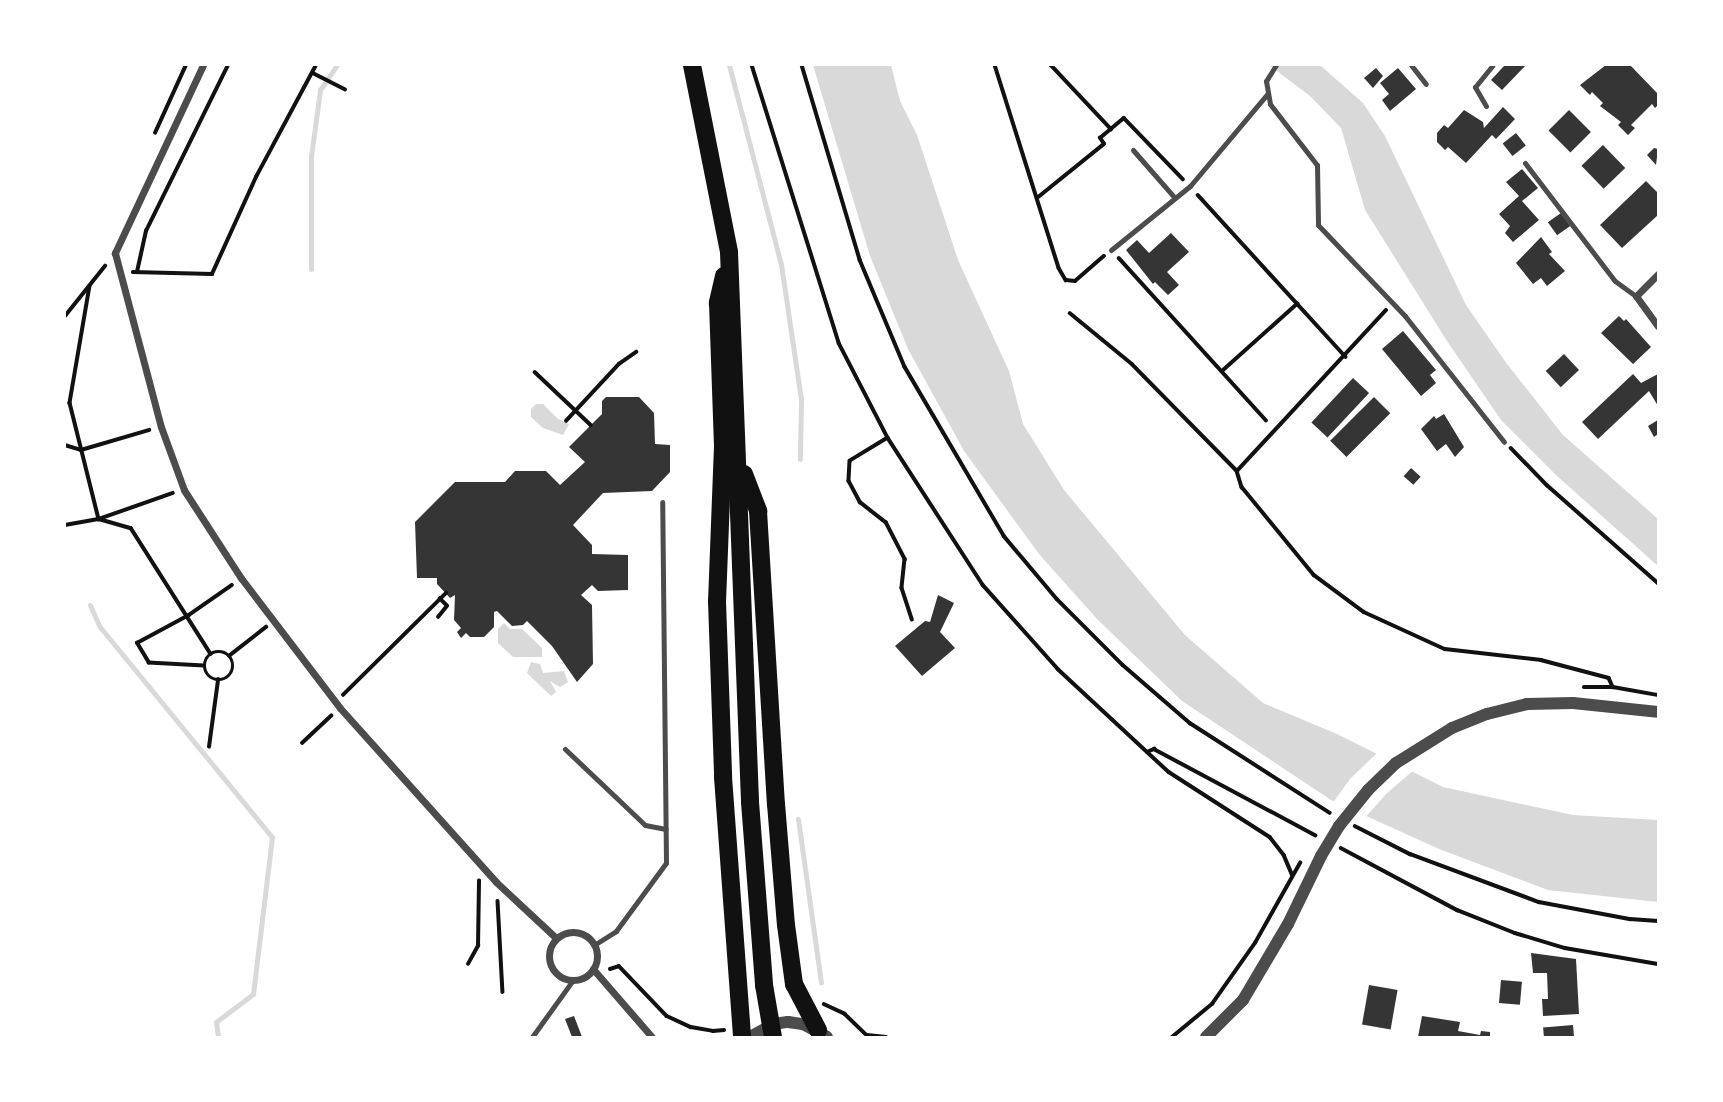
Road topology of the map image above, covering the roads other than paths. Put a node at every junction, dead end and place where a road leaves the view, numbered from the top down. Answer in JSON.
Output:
{"nodes":[{"id":1,"x":203,"y":65,"type":"edge"},
{"id":2,"x":692,"y":65,"type":"edge"},
{"id":3,"x":1411,"y":65,"type":"edge"},
{"id":4,"x":1493,"y":65,"type":"edge"},
{"id":5,"x":1275,"y":67,"type":"edge"},
{"id":6,"x":1426,"y":84,"type":"dead end"},
{"id":7,"x":1268,"y":93,"type":"junction"},
{"id":8,"x":1486,"y":106,"type":"dead end"},
{"id":9,"x":1133,"y":150,"type":"dead end"},
{"id":10,"x":1525,"y":163,"type":"dead end"},
{"id":11,"x":1174,"y":197,"type":"junction"},
{"id":12,"x":1111,"y":250,"type":"road end"},
{"id":13,"x":729,"y":252,"type":"junction"},
{"id":14,"x":1658,"y":274,"type":"edge"},
{"id":15,"x":1636,"y":296,"type":"junction"},
{"id":16,"x":1658,"y":326,"type":"edge"},
{"id":17,"x":1504,"y":442,"type":"road end"},
{"id":18,"x":739,"y":461,"type":"junction"},
{"id":19,"x":662,"y":502,"type":"dead end"},
{"id":20,"x":1658,"y":712,"type":"edge"},
{"id":21,"x":565,"y":749,"type":"dead end"},
{"id":22,"x":666,"y":829,"type":"junction"},
{"id":23,"x":556,"y":938,"type":"junction"},
{"id":24,"x":594,"y":945,"type":"junction"},
{"id":25,"x":596,"y":971,"type":"junction"},
{"id":26,"x":573,"y":980,"type":"junction"},
{"id":27,"x":744,"y":1033,"type":"edge"},
{"id":28,"x":822,"y":1034,"type":"edge"},
{"id":29,"x":1212,"y":1036,"type":"edge"},
{"id":30,"x":532,"y":1037,"type":"edge"},
{"id":31,"x":652,"y":1037,"type":"edge"},
{"id":32,"x":773,"y":1037,"type":"edge"}],
"edges":[{"from":1,"to":23,"type":"street"},
{"from":2,"to":13,"type":"main road"},
{"from":3,"to":6,"type":"lane"},
{"from":4,"to":8,"type":"lane"},
{"from":5,"to":7,"type":"lane"},
{"from":7,"to":11,"type":"lane"},
{"from":7,"to":17,"type":"lane"},
{"from":9,"to":11,"type":"lane"},
{"from":10,"to":15,"type":"lane"},
{"from":11,"to":12,"type":"lane"},
{"from":13,"to":18,"type":"main road"},
{"from":13,"to":27,"type":"main road"},
{"from":14,"to":15,"type":"street"},
{"from":15,"to":16,"type":"street"},
{"from":18,"to":28,"type":"main road"},
{"from":18,"to":32,"type":"main road"},
{"from":19,"to":22,"type":"lane"},
{"from":20,"to":29,"type":"street"},
{"from":21,"to":22,"type":"lane"},
{"from":22,"to":24,"type":"lane"},
{"from":23,"to":24,"type":"street"},
{"from":23,"to":26,"type":"street"},
{"from":24,"to":25,"type":"street"},
{"from":25,"to":26,"type":"street"},
{"from":25,"to":31,"type":"street"},
{"from":26,"to":30,"type":"lane"},
{"from":27,"to":28,"type":"street"}]}
